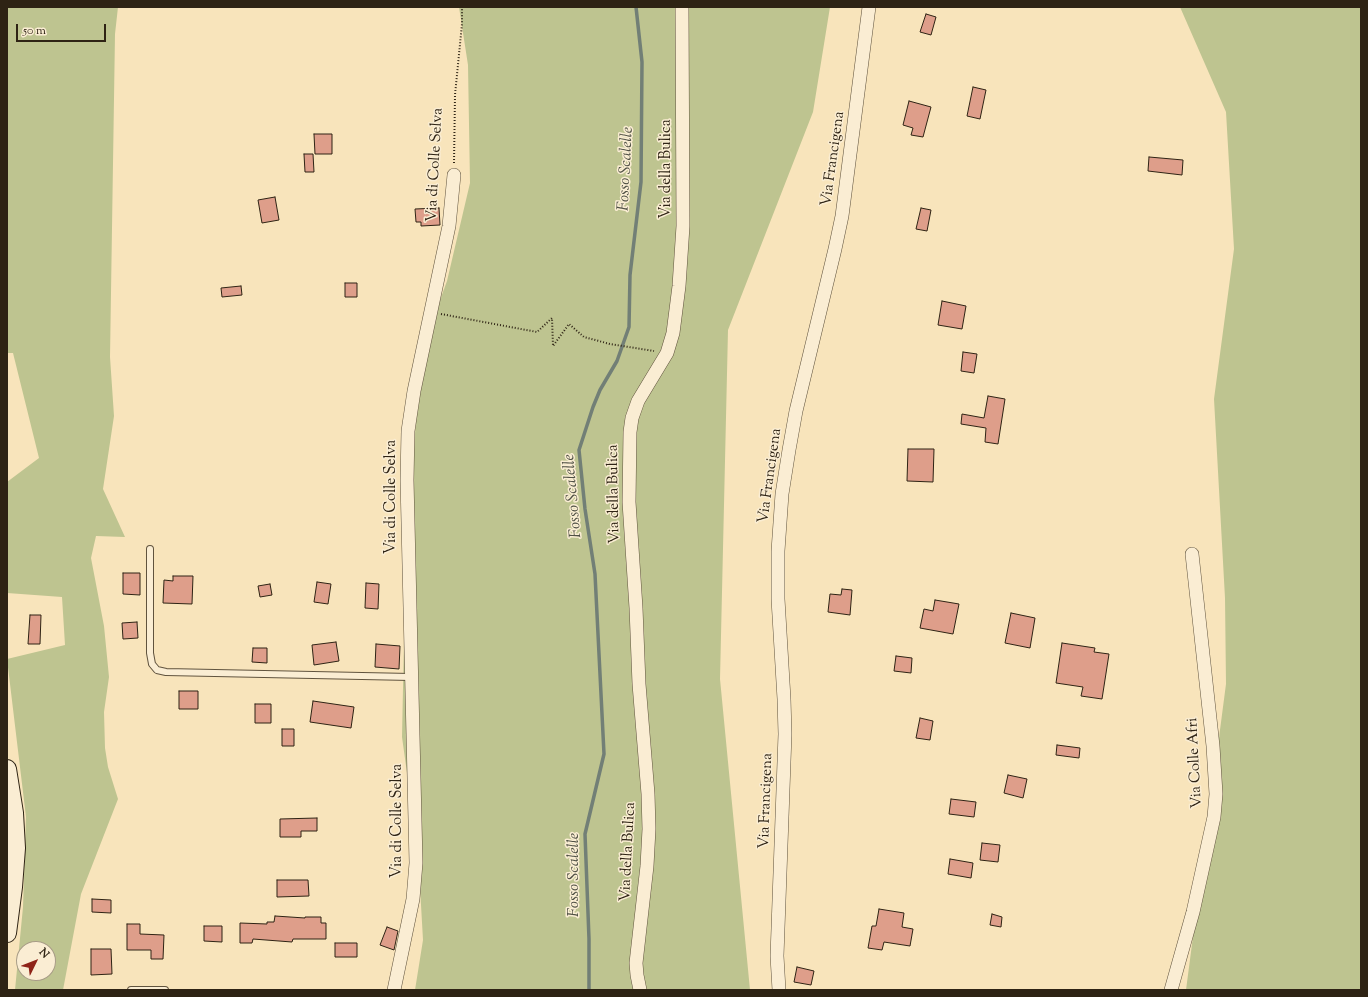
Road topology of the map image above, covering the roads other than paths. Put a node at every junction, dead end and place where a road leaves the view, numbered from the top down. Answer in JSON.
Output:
{"nodes":[{"id":1,"x":682,"y":7,"type":"edge"},
{"id":2,"x":869,"y":7,"type":"edge"},
{"id":3,"x":454,"y":175,"type":"road end"},
{"id":4,"x":150,"y":549,"type":"dead end"},
{"id":5,"x":1192,"y":554,"type":"dead end"},
{"id":6,"x":411,"y":677,"type":"junction"},
{"id":7,"x":7,"y":769,"type":"edge"},
{"id":8,"x":7,"y":934,"type":"edge"},
{"id":9,"x":131,"y":990,"type":"edge"},
{"id":10,"x":165,"y":990,"type":"edge"},
{"id":11,"x":394,"y":990,"type":"edge"},
{"id":12,"x":640,"y":990,"type":"edge"},
{"id":13,"x":779,"y":990,"type":"edge"},
{"id":14,"x":1171,"y":990,"type":"edge"}],
"edges":[{"from":1,"to":12,"type":"street","name":"Via della Bulica"},
{"from":2,"to":13,"type":"street","name":"Via Francigena"},
{"from":3,"to":6,"type":"street","name":"Via di Colle Selva"},
{"from":4,"to":6,"type":"lane"},
{"from":5,"to":14,"type":"street","name":"Via Colle Afri"},
{"from":6,"to":11,"type":"street","name":"Via di Colle Selva"},
{"from":7,"to":8,"type":"main road"},
{"from":9,"to":10,"type":"lane"}]}
